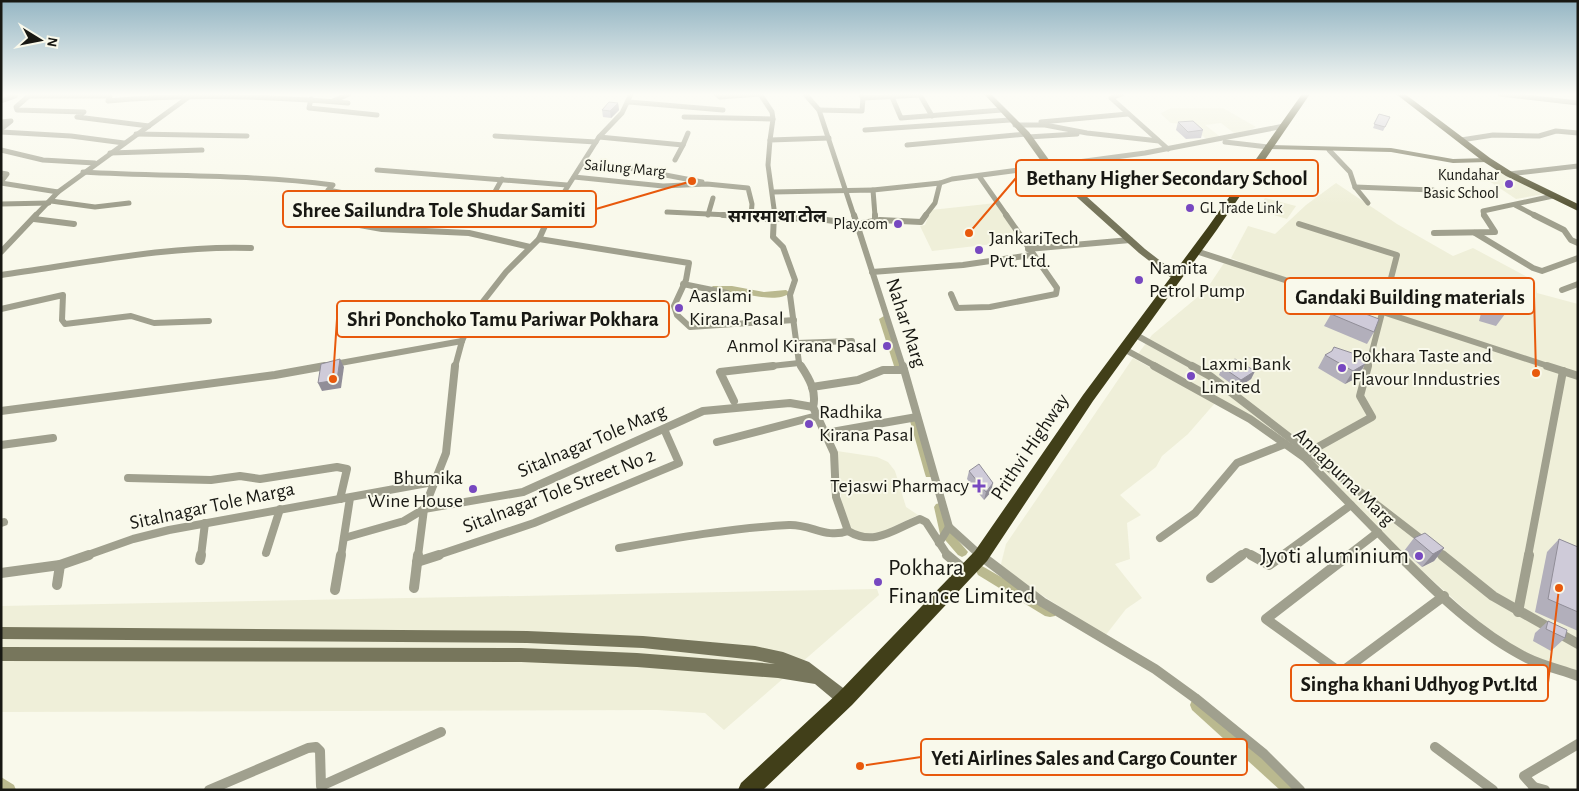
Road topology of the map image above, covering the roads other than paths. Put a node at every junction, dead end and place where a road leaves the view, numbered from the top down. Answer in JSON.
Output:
{"nodes":[{"id":1,"x":2,"y":131,"type":"edge"},
{"id":2,"x":141,"y":131,"type":"edge"},
{"id":3,"x":605,"y":131,"type":"edge"},
{"id":4,"x":771,"y":131,"type":"edge"},
{"id":5,"x":826,"y":131,"type":"edge"},
{"id":6,"x":1022,"y":131,"type":"edge"},
{"id":7,"x":1077,"y":131,"type":"edge"},
{"id":8,"x":1148,"y":131,"type":"edge"},
{"id":9,"x":1260,"y":131,"type":"edge"},
{"id":10,"x":1280,"y":131,"type":"edge"},
{"id":11,"x":1449,"y":131,"type":"edge"},
{"id":12,"x":688,"y":133,"type":"dead end"},
{"id":13,"x":1087,"y":133,"type":"junction"},
{"id":14,"x":1578,"y":133,"type":"edge"},
{"id":15,"x":136,"y":134,"type":"junction"},
{"id":16,"x":246,"y":136,"type":"dead end"},
{"id":17,"x":495,"y":136,"type":"dead end"},
{"id":18,"x":1027,"y":136,"type":"junction"},
{"id":19,"x":828,"y":138,"type":"junction"},
{"id":20,"x":598,"y":140,"type":"junction"},
{"id":21,"x":770,"y":140,"type":"junction"},
{"id":22,"x":1216,"y":140,"type":"junction"},
{"id":23,"x":1461,"y":140,"type":"junction"},
{"id":24,"x":1160,"y":141,"type":"junction"},
{"id":25,"x":124,"y":143,"type":"junction"},
{"id":26,"x":683,"y":145,"type":"junction"},
{"id":27,"x":907,"y":145,"type":"dead end"},
{"id":28,"x":1268,"y":147,"type":"junction"},
{"id":29,"x":1168,"y":149,"type":"junction"},
{"id":30,"x":1,"y":150,"type":"edge"},
{"id":31,"x":202,"y":150,"type":"dead end"},
{"id":32,"x":1328,"y":150,"type":"junction"},
{"id":33,"x":110,"y":153,"type":"junction"},
{"id":34,"x":675,"y":160,"type":"dead end"},
{"id":35,"x":1487,"y":160,"type":"junction"},
{"id":36,"x":1078,"y":162,"type":"junction"},
{"id":37,"x":95,"y":164,"type":"junction"},
{"id":38,"x":1049,"y":166,"type":"junction"},
{"id":39,"x":1578,"y":166,"type":"edge"},
{"id":40,"x":629,"y":168,"type":"dead end"},
{"id":41,"x":377,"y":170,"type":"dead end"},
{"id":42,"x":83,"y":172,"type":"junction"},
{"id":43,"x":1,"y":173,"type":"edge"},
{"id":44,"x":1509,"y":174,"type":"junction"},
{"id":45,"x":574,"y":176,"type":"junction"},
{"id":46,"x":979,"y":176,"type":"junction"},
{"id":47,"x":502,"y":179,"type":"junction"},
{"id":48,"x":1,"y":182,"type":"edge"},
{"id":49,"x":940,"y":183,"type":"junction"},
{"id":50,"x":707,"y":184,"type":"junction"},
{"id":51,"x":566,"y":185,"type":"junction"},
{"id":52,"x":1105,"y":185,"type":"dead end"},
{"id":53,"x":1355,"y":187,"type":"junction"},
{"id":54,"x":844,"y":190,"type":"junction"},
{"id":55,"x":873,"y":190,"type":"junction"},
{"id":56,"x":1433,"y":190,"type":"dead end"},
{"id":57,"x":58,"y":192,"type":"junction"},
{"id":58,"x":773,"y":192,"type":"junction"},
{"id":59,"x":287,"y":196,"type":"dead end"},
{"id":60,"x":1553,"y":196,"type":"junction"},
{"id":61,"x":713,"y":198,"type":"dead end"},
{"id":62,"x":50,"y":202,"type":"junction"},
{"id":63,"x":129,"y":203,"type":"dead end"},
{"id":64,"x":1368,"y":203,"type":"dead end"},
{"id":65,"x":1,"y":204,"type":"edge"},
{"id":66,"x":365,"y":204,"type":"dead end"},
{"id":67,"x":1515,"y":205,"type":"junction"},
{"id":68,"x":475,"y":206,"type":"dead end"},
{"id":69,"x":1578,"y":208,"type":"edge"},
{"id":70,"x":668,"y":212,"type":"dead end"},
{"id":71,"x":708,"y":215,"type":"junction"},
{"id":72,"x":750,"y":216,"type":"junction"},
{"id":73,"x":34,"y":219,"type":"junction"},
{"id":74,"x":775,"y":219,"type":"junction"},
{"id":75,"x":875,"y":221,"type":"junction"},
{"id":76,"x":74,"y":224,"type":"dead end"},
{"id":77,"x":855,"y":224,"type":"junction"},
{"id":78,"x":1299,"y":224,"type":"dead end"},
{"id":79,"x":1434,"y":232,"type":"dead end"},
{"id":80,"x":1475,"y":233,"type":"junction"},
{"id":81,"x":540,"y":238,"type":"junction"},
{"id":82,"x":1130,"y":240,"type":"junction"},
{"id":83,"x":1,"y":242,"type":"edge"},
{"id":84,"x":13,"y":242,"type":"junction"},
{"id":85,"x":1578,"y":243,"type":"edge"},
{"id":86,"x":530,"y":247,"type":"junction"},
{"id":87,"x":251,"y":248,"type":"dead end"},
{"id":88,"x":1196,"y":251,"type":"junction"},
{"id":89,"x":1,"y":252,"type":"edge"},
{"id":90,"x":1030,"y":252,"type":"junction"},
{"id":91,"x":1578,"y":258,"type":"edge"},
{"id":92,"x":872,"y":272,"type":"junction"},
{"id":93,"x":1,"y":275,"type":"edge"},
{"id":94,"x":1177,"y":278,"type":"junction"},
{"id":95,"x":683,"y":284,"type":"junction"},
{"id":96,"x":1578,"y":284,"type":"edge"},
{"id":97,"x":1562,"y":290,"type":"dead end"},
{"id":98,"x":727,"y":293,"type":"dead end"},
{"id":99,"x":951,"y":294,"type":"dead end"},
{"id":100,"x":1,"y":309,"type":"edge"},
{"id":101,"x":1383,"y":313,"type":"junction"},
{"id":102,"x":209,"y":320,"type":"dead end"},
{"id":103,"x":794,"y":320,"type":"junction"},
{"id":104,"x":1134,"y":334,"type":"junction"},
{"id":105,"x":462,"y":341,"type":"junction"},
{"id":106,"x":852,"y":341,"type":"dead end"},
{"id":107,"x":797,"y":343,"type":"junction"},
{"id":108,"x":1124,"y":349,"type":"junction"},
{"id":109,"x":799,"y":364,"type":"junction"},
{"id":110,"x":904,"y":370,"type":"junction"},
{"id":111,"x":1564,"y":372,"type":"junction"},
{"id":112,"x":1578,"y":376,"type":"edge"},
{"id":113,"x":812,"y":387,"type":"junction"},
{"id":114,"x":734,"y":401,"type":"dead end"},
{"id":115,"x":813,"y":407,"type":"junction"},
{"id":116,"x":5,"y":411,"type":"edge"},
{"id":117,"x":817,"y":416,"type":"junction"},
{"id":118,"x":917,"y":417,"type":"junction"},
{"id":119,"x":664,"y":429,"type":"junction"},
{"id":120,"x":826,"y":433,"type":"junction"},
{"id":121,"x":53,"y":438,"type":"dead end"},
{"id":122,"x":717,"y":442,"type":"dead end"},
{"id":123,"x":1286,"y":444,"type":"junction"},
{"id":124,"x":1,"y":445,"type":"edge"},
{"id":125,"x":1309,"y":452,"type":"junction"},
{"id":126,"x":128,"y":478,"type":"dead end"},
{"id":127,"x":433,"y":482,"type":"junction"},
{"id":128,"x":350,"y":498,"type":"junction"},
{"id":129,"x":340,"y":499,"type":"junction"},
{"id":130,"x":1351,"y":505,"type":"junction"},
{"id":131,"x":280,"y":509,"type":"junction"},
{"id":132,"x":424,"y":510,"type":"junction"},
{"id":133,"x":205,"y":523,"type":"junction"},
{"id":134,"x":949,"y":527,"type":"junction"},
{"id":135,"x":848,"y":531,"type":"junction"},
{"id":136,"x":1378,"y":532,"type":"junction"},
{"id":137,"x":344,"y":538,"type":"junction"},
{"id":138,"x":1160,"y":538,"type":"dead end"},
{"id":139,"x":939,"y":543,"type":"junction"},
{"id":140,"x":619,"y":548,"type":"dead end"},
{"id":141,"x":266,"y":553,"type":"dead end"},
{"id":142,"x":981,"y":556,"type":"junction"},
{"id":143,"x":200,"y":560,"type":"dead end"},
{"id":144,"x":417,"y":562,"type":"junction"},
{"id":145,"x":60,"y":565,"type":"junction"},
{"id":146,"x":966,"y":571,"type":"junction"},
{"id":147,"x":1,"y":573,"type":"edge"},
{"id":148,"x":1210,"y":578,"type":"dead end"},
{"id":149,"x":57,"y":585,"type":"dead end"},
{"id":150,"x":414,"y":588,"type":"dead end"},
{"id":151,"x":335,"y":590,"type":"dead end"},
{"id":152,"x":1444,"y":596,"type":"junction"},
{"id":153,"x":1518,"y":612,"type":"junction"},
{"id":154,"x":1,"y":633,"type":"edge"},
{"id":155,"x":1578,"y":644,"type":"edge"},
{"id":156,"x":1,"y":654,"type":"edge"},
{"id":157,"x":1341,"y":673,"type":"junction"},
{"id":158,"x":1578,"y":676,"type":"edge"},
{"id":159,"x":822,"y":680,"type":"junction"},
{"id":160,"x":1328,"y":682,"type":"dead end"},
{"id":161,"x":845,"y":699,"type":"junction"},
{"id":162,"x":441,"y":732,"type":"dead end"},
{"id":163,"x":1578,"y":744,"type":"edge"},
{"id":164,"x":1435,"y":747,"type":"dead end"},
{"id":165,"x":318,"y":788,"type":"edge"},
{"id":166,"x":1537,"y":789,"type":"edge"},
{"id":167,"x":209,"y":790,"type":"edge"},
{"id":168,"x":748,"y":790,"type":"edge"},
{"id":169,"x":1300,"y":790,"type":"edge"},
{"id":170,"x":1492,"y":790,"type":"edge"}],
"edges":[{"from":1,"to":25,"type":"street"},
{"from":2,"to":15,"type":"street"},
{"from":3,"to":20,"type":"street"},
{"from":4,"to":21,"type":"street"},
{"from":5,"to":19,"type":"street","name":"Nahar Marg"},
{"from":6,"to":18,"type":"street"},
{"from":7,"to":13,"type":"street"},
{"from":8,"to":24,"type":"street"},
{"from":9,"to":22,"type":"street"},
{"from":10,"to":28,"type":"highway","name":"Prithvi Highway"},
{"from":11,"to":23,"type":"main road"},
{"from":12,"to":26,"type":"street"},
{"from":13,"to":18,"type":"street"},
{"from":13,"to":24,"type":"street"},
{"from":14,"to":23,"type":"street"},
{"from":15,"to":16,"type":"street"},
{"from":15,"to":25,"type":"street"},
{"from":17,"to":20,"type":"street"},
{"from":18,"to":27,"type":"street"},
{"from":18,"to":38,"type":"street"},
{"from":19,"to":21,"type":"street"},
{"from":19,"to":54,"type":"street","name":"Nahar Marg"},
{"from":20,"to":26,"type":"street"},
{"from":20,"to":45,"type":"street"},
{"from":21,"to":58,"type":"street"},
{"from":22,"to":28,"type":"street"},
{"from":22,"to":29,"type":"street"},
{"from":23,"to":35,"type":"main road"},
{"from":24,"to":29,"type":"street"},
{"from":25,"to":33,"type":"street"},
{"from":26,"to":34,"type":"street"},
{"from":28,"to":32,"type":"street"},
{"from":28,"to":88,"type":"highway","name":"Prithvi Highway"},
{"from":29,"to":36,"type":"street"},
{"from":30,"to":37,"type":"street"},
{"from":31,"to":33,"type":"street"},
{"from":32,"to":35,"type":"street"},
{"from":32,"to":53,"type":"street"},
{"from":33,"to":37,"type":"street"},
{"from":35,"to":44,"type":"main road"},
{"from":36,"to":38,"type":"street"},
{"from":36,"to":52,"type":"street"},
{"from":37,"to":42,"type":"street"},
{"from":38,"to":46,"type":"street"},
{"from":38,"to":82,"type":"street"},
{"from":39,"to":44,"type":"street"},
{"from":40,"to":50,"type":"street"},
{"from":41,"to":47,"type":"street"},
{"from":42,"to":57,"type":"street"},
{"from":42,"to":66,"type":"street"},
{"from":43,"to":48,"type":"street"},
{"from":44,"to":60,"type":"main road"},
{"from":45,"to":50,"type":"street","name":"Sailung Marg"},
{"from":45,"to":51,"type":"street"},
{"from":46,"to":49,"type":"street"},
{"from":46,"to":90,"type":"street"},
{"from":47,"to":51,"type":"street"},
{"from":47,"to":68,"type":"street"},
{"from":48,"to":57,"type":"street"},
{"from":49,"to":55,"type":"street"},
{"from":49,"to":75,"type":"street"},
{"from":50,"to":72,"type":"street","name":"Sailung Marg"},
{"from":51,"to":81,"type":"street"},
{"from":53,"to":56,"type":"street"},
{"from":53,"to":64,"type":"street"},
{"from":54,"to":55,"type":"street"},
{"from":54,"to":58,"type":"street"},
{"from":54,"to":77,"type":"street","name":"Nahar Marg"},
{"from":55,"to":75,"type":"street"},
{"from":57,"to":62,"type":"street"},
{"from":58,"to":74,"type":"street"},
{"from":59,"to":86,"type":"street"},
{"from":60,"to":67,"type":"street"},
{"from":60,"to":69,"type":"main road"},
{"from":61,"to":71,"type":"street"},
{"from":62,"to":63,"type":"street"},
{"from":62,"to":65,"type":"street"},
{"from":62,"to":73,"type":"street"},
{"from":67,"to":80,"type":"street"},
{"from":67,"to":85,"type":"street"},
{"from":70,"to":71,"type":"street"},
{"from":71,"to":72,"type":"street"},
{"from":72,"to":74,"type":"street"},
{"from":73,"to":76,"type":"street"},
{"from":73,"to":84,"type":"street"},
{"from":74,"to":77,"type":"street"},
{"from":74,"to":103,"type":"street"},
{"from":75,"to":77,"type":"street"},
{"from":77,"to":92,"type":"street","name":"Nahar Marg"},
{"from":78,"to":101,"type":"street"},
{"from":79,"to":80,"type":"street"},
{"from":80,"to":91,"type":"street"},
{"from":81,"to":86,"type":"street"},
{"from":81,"to":95,"type":"street"},
{"from":82,"to":90,"type":"street"},
{"from":82,"to":94,"type":"street"},
{"from":83,"to":84,"type":"street"},
{"from":84,"to":89,"type":"street"},
{"from":86,"to":105,"type":"street"},
{"from":87,"to":93,"type":"street"},
{"from":88,"to":94,"type":"highway","name":"Prithvi Highway"},
{"from":88,"to":101,"type":"street"},
{"from":90,"to":92,"type":"street"},
{"from":90,"to":99,"type":"street"},
{"from":92,"to":110,"type":"street","name":"Nahar Marg"},
{"from":94,"to":104,"type":"highway","name":"Prithvi Highway"},
{"from":95,"to":98,"type":"street"},
{"from":95,"to":103,"type":"street"},
{"from":96,"to":97,"type":"street"},
{"from":100,"to":102,"type":"street"},
{"from":101,"to":111,"type":"street"},
{"from":101,"to":125,"type":"street"},
{"from":103,"to":107,"type":"street"},
{"from":104,"to":108,"type":"highway","name":"Prithvi Highway"},
{"from":104,"to":125,"type":"street"},
{"from":105,"to":116,"type":"street"},
{"from":105,"to":127,"type":"street"},
{"from":106,"to":107,"type":"street"},
{"from":107,"to":109,"type":"street"},
{"from":108,"to":123,"type":"street","name":"Annapurna Marg"},
{"from":108,"to":142,"type":"highway","name":"Prithvi Highway"},
{"from":109,"to":113,"type":"street"},
{"from":109,"to":114,"type":"street"},
{"from":110,"to":113,"type":"street"},
{"from":110,"to":118,"type":"street","name":"Nahar Marg"},
{"from":111,"to":112,"type":"street"},
{"from":111,"to":153,"type":"street"},
{"from":113,"to":115,"type":"street"},
{"from":115,"to":117,"type":"street"},
{"from":115,"to":119,"type":"street","name":"Sitalnagar Tole Marg"},
{"from":117,"to":120,"type":"street"},
{"from":117,"to":122,"type":"street"},
{"from":118,"to":120,"type":"street"},
{"from":118,"to":134,"type":"street","name":"Nahar Marg"},
{"from":119,"to":132,"type":"street","name":"Sitalnagar Tole Marg"},
{"from":119,"to":144,"type":"street","name":"Sitalnagar Tole Street No 2"},
{"from":120,"to":135,"type":"street"},
{"from":121,"to":124,"type":"street"},
{"from":123,"to":130,"type":"street","name":"Annapurna Marg"},
{"from":123,"to":138,"type":"street"},
{"from":125,"to":153,"type":"street"},
{"from":126,"to":129,"type":"street"},
{"from":127,"to":128,"type":"street","name":"Sitalnagar Tole Marga"},
{"from":127,"to":132,"type":"street"},
{"from":128,"to":129,"type":"street","name":"Sitalnagar Tole Marga"},
{"from":128,"to":137,"type":"street"},
{"from":129,"to":131,"type":"street","name":"Sitalnagar Tole Marga"},
{"from":130,"to":136,"type":"street","name":"Annapurna Marg"},
{"from":130,"to":148,"type":"street"},
{"from":131,"to":133,"type":"street","name":"Sitalnagar Tole Marga"},
{"from":131,"to":141,"type":"street"},
{"from":132,"to":137,"type":"street","name":"Sitalnagar Tole Marg"},
{"from":132,"to":144,"type":"street"},
{"from":133,"to":143,"type":"street"},
{"from":133,"to":145,"type":"street","name":"Sitalnagar Tole Marga"},
{"from":134,"to":139,"type":"street"},
{"from":134,"to":142,"type":"street"},
{"from":135,"to":139,"type":"street"},
{"from":135,"to":140,"type":"street"},
{"from":136,"to":152,"type":"street","name":"Annapurna Marg"},
{"from":136,"to":157,"type":"street"},
{"from":137,"to":151,"type":"street"},
{"from":139,"to":146,"type":"street"},
{"from":142,"to":146,"type":"highway","name":"Prithvi Highway"},
{"from":142,"to":169,"type":"street"},
{"from":144,"to":150,"type":"street"},
{"from":145,"to":147,"type":"street","name":"Sitalnagar Tole Marga"},
{"from":145,"to":149,"type":"street"},
{"from":146,"to":161,"type":"highway","name":"Prithvi Highway"},
{"from":152,"to":157,"type":"street"},
{"from":152,"to":158,"type":"street","name":"Annapurna Marg"},
{"from":153,"to":155,"type":"street"},
{"from":154,"to":159,"type":"street"},
{"from":156,"to":159,"type":"street"},
{"from":157,"to":160,"type":"street"},
{"from":159,"to":161,"type":"street"},
{"from":161,"to":168,"type":"highway","name":"Prithvi Highway"},
{"from":162,"to":165,"type":"street"},
{"from":163,"to":166,"type":"street"},
{"from":164,"to":170,"type":"street"},
{"from":165,"to":167,"type":"street"}]}
